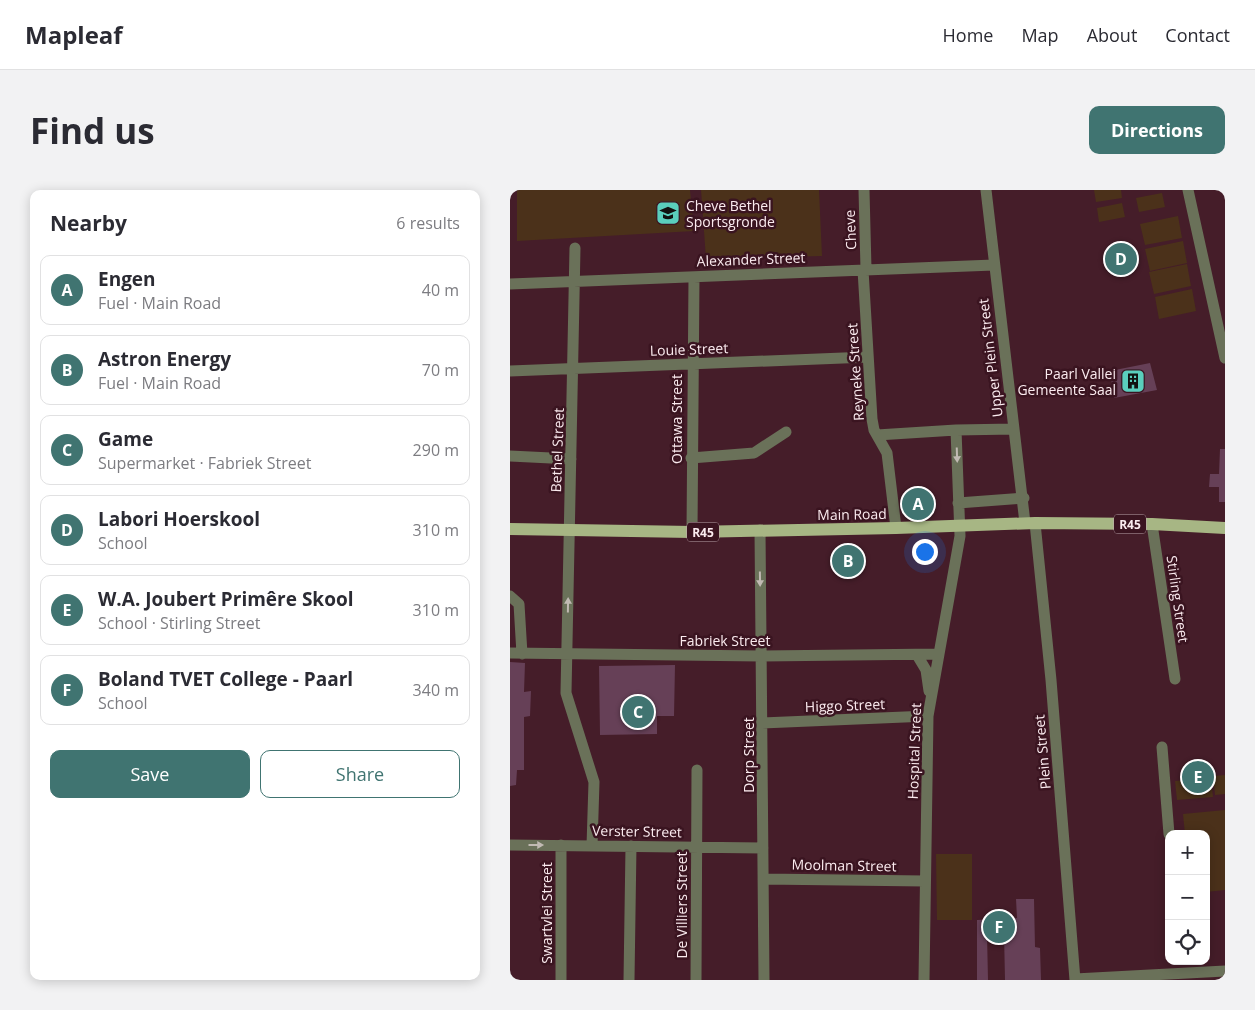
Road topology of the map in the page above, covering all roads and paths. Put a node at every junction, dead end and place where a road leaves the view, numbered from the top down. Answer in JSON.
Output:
{"nodes":[{"id":1,"x":864,"y":190,"type":"edge"},
{"id":2,"x":986,"y":190,"type":"edge"},
{"id":3,"x":1188,"y":190,"type":"edge"},
{"id":4,"x":575,"y":248,"type":"dead end"},
{"id":5,"x":994,"y":265,"type":"junction"},
{"id":6,"x":864,"y":270,"type":"junction"},
{"id":7,"x":694,"y":277,"type":"junction"},
{"id":8,"x":575,"y":281,"type":"junction"},
{"id":9,"x":510,"y":284,"type":"edge"},
{"id":10,"x":868,"y":357,"type":"junction"},
{"id":11,"x":1225,"y":358,"type":"edge"},
{"id":12,"x":692,"y":364,"type":"junction"},
{"id":13,"x":574,"y":368,"type":"junction"},
{"id":14,"x":510,"y":371,"type":"edge"},
{"id":15,"x":1014,"y":429,"type":"junction"},
{"id":16,"x":956,"y":430,"type":"junction"},
{"id":17,"x":786,"y":432,"type":"dead end"},
{"id":18,"x":878,"y":435,"type":"junction"},
{"id":19,"x":510,"y":456,"type":"edge"},
{"id":20,"x":691,"y":458,"type":"junction"},
{"id":21,"x":571,"y":459,"type":"junction"},
{"id":22,"x":1024,"y":498,"type":"junction"},
{"id":23,"x":958,"y":502,"type":"junction"},
{"id":24,"x":1030,"y":523,"type":"junction"},
{"id":25,"x":1152,"y":524,"type":"junction"},
{"id":26,"x":960,"y":525,"type":"junction"},
{"id":27,"x":896,"y":528,"type":"junction"},
{"id":28,"x":1225,"y":528,"type":"edge"},
{"id":29,"x":510,"y":529,"type":"edge"},
{"id":30,"x":570,"y":530,"type":"junction"},
{"id":31,"x":760,"y":530,"type":"junction"},
{"id":32,"x":692,"y":532,"type":"junction"},
{"id":33,"x":510,"y":596,"type":"edge"},
{"id":34,"x":516,"y":653,"type":"edge"},
{"id":35,"x":566,"y":654,"type":"junction"},
{"id":36,"x":939,"y":654,"type":"junction"},
{"id":37,"x":917,"y":655,"type":"junction"},
{"id":38,"x":761,"y":656,"type":"junction"},
{"id":39,"x":1175,"y":678,"type":"dead end"},
{"id":40,"x":930,"y":702,"type":"junction"},
{"id":41,"x":928,"y":716,"type":"junction"},
{"id":42,"x":762,"y":723,"type":"junction"},
{"id":43,"x":1162,"y":747,"type":"dead end"},
{"id":44,"x":697,"y":770,"type":"dead end"},
{"id":45,"x":1169,"y":830,"type":"edge"},
{"id":46,"x":510,"y":845,"type":"edge"},
{"id":47,"x":561,"y":845,"type":"junction"},
{"id":48,"x":592,"y":846,"type":"junction"},
{"id":49,"x":631,"y":846,"type":"junction"},
{"id":50,"x":697,"y":847,"type":"junction"},
{"id":51,"x":763,"y":848,"type":"junction"},
{"id":52,"x":763,"y":880,"type":"junction"},
{"id":53,"x":925,"y":882,"type":"junction"},
{"id":54,"x":1180,"y":967,"type":"edge"},
{"id":55,"x":1225,"y":971,"type":"edge"},
{"id":56,"x":561,"y":980,"type":"edge"},
{"id":57,"x":628,"y":980,"type":"edge"},
{"id":58,"x":696,"y":980,"type":"edge"},
{"id":59,"x":764,"y":980,"type":"edge"},
{"id":60,"x":924,"y":980,"type":"edge"},
{"id":61,"x":1075,"y":980,"type":"edge"}],
"edges":[{"from":1,"to":6,"type":"street","name":"Cheve"},
{"from":2,"to":5,"type":"street","name":"Upper Plein Street"},
{"from":3,"to":11,"type":"street"},
{"from":4,"to":8,"type":"street","name":"Bethel Street"},
{"from":5,"to":6,"type":"street","name":"Alexander Street"},
{"from":5,"to":15,"type":"street","name":"Upper Plein Street"},
{"from":6,"to":7,"type":"street","name":"Alexander Street"},
{"from":6,"to":10,"type":"street","name":"Reyneke Street"},
{"from":7,"to":8,"type":"street","name":"Alexander Street"},
{"from":7,"to":12,"type":"street","name":"Ottawa Street"},
{"from":8,"to":9,"type":"street","name":"Alexander Street"},
{"from":8,"to":13,"type":"street","name":"Bethel Street"},
{"from":10,"to":12,"type":"street","name":"Louie Street"},
{"from":10,"to":18,"type":"street","name":"Reyneke Street"},
{"from":12,"to":13,"type":"street","name":"Louie Street"},
{"from":12,"to":20,"type":"street","name":"Ottawa Street"},
{"from":13,"to":14,"type":"street","name":"Louie Street"},
{"from":13,"to":21,"type":"street","name":"Bethel Street"},
{"from":15,"to":16,"type":"street"},
{"from":15,"to":22,"type":"street","name":"Upper Plein Street"},
{"from":16,"to":18,"type":"street"},
{"from":16,"to":23,"type":"street","name":"Hospital Street","one_way":true},
{"from":17,"to":20,"type":"street"},
{"from":18,"to":27,"type":"street","name":"Reyneke Street"},
{"from":19,"to":21,"type":"street"},
{"from":20,"to":32,"type":"street","name":"Ottawa Street"},
{"from":21,"to":30,"type":"street","name":"Bethel Street"},
{"from":22,"to":23,"type":"street"},
{"from":22,"to":24,"type":"street","name":"Upper Plein Street"},
{"from":23,"to":26,"type":"street","name":"Hospital Street"},
{"from":24,"to":25,"type":"main road","name":"Main Road","number":"R45"},
{"from":24,"to":26,"type":"main road","name":"Main Road","number":"R45"},
{"from":24,"to":61,"type":"street","name":"Plein Street"},
{"from":25,"to":28,"type":"main road","name":"Main Road","number":"R45"},
{"from":25,"to":39,"type":"street","name":"Stirling Street"},
{"from":26,"to":27,"type":"main road","name":"Main Road","number":"R45"},
{"from":26,"to":36,"type":"street","name":"Hospital Street"},
{"from":27,"to":31,"type":"main road","name":"Main Road","number":"R45"},
{"from":29,"to":30,"type":"main road","name":"Main Road","number":"R45"},
{"from":30,"to":32,"type":"main road","name":"Main Road","number":"R45"},
{"from":35,"to":30,"type":"street","name":"Bethel Street","one_way":true},
{"from":31,"to":32,"type":"main road","name":"Main Road","number":"R45"},
{"from":31,"to":38,"type":"street","name":"Dorp Street","one_way":true},
{"from":33,"to":34,"type":"street"},
{"from":34,"to":35,"type":"street","name":"Fabriek Street"},
{"from":35,"to":38,"type":"street","name":"Fabriek Street"},
{"from":35,"to":48,"type":"street","name":"Bethel Street"},
{"from":36,"to":37,"type":"street","name":"Fabriek Street"},
{"from":36,"to":40,"type":"street","name":"Hospital Street"},
{"from":37,"to":38,"type":"street","name":"Fabriek Street"},
{"from":37,"to":40,"type":"street"},
{"from":38,"to":42,"type":"street","name":"Dorp Street"},
{"from":40,"to":41,"type":"street","name":"Hospital Street"},
{"from":41,"to":42,"type":"street","name":"Higgo Street"},
{"from":41,"to":53,"type":"street","name":"Hospital Street"},
{"from":42,"to":51,"type":"street","name":"Dorp Street"},
{"from":43,"to":45,"type":"street"},
{"from":44,"to":50,"type":"street","name":"De Villiers Street"},
{"from":46,"to":47,"type":"street","name":"Verster Street","one_way":true},
{"from":47,"to":48,"type":"street","name":"Verster Street"},
{"from":47,"to":56,"type":"street","name":"Swartvlei Street"},
{"from":48,"to":49,"type":"street","name":"Verster Street"},
{"from":49,"to":50,"type":"street","name":"Verster Street"},
{"from":49,"to":57,"type":"street"},
{"from":50,"to":51,"type":"street","name":"Verster Street"},
{"from":50,"to":58,"type":"street","name":"De Villiers Street"},
{"from":51,"to":52,"type":"street","name":"Dorp Street"},
{"from":52,"to":53,"type":"street","name":"Moolman Street"},
{"from":52,"to":59,"type":"street","name":"Dorp Street"},
{"from":53,"to":60,"type":"street","name":"Hospital Street"},
{"from":54,"to":55,"type":"street"},
{"from":54,"to":61,"type":"street"}]}
